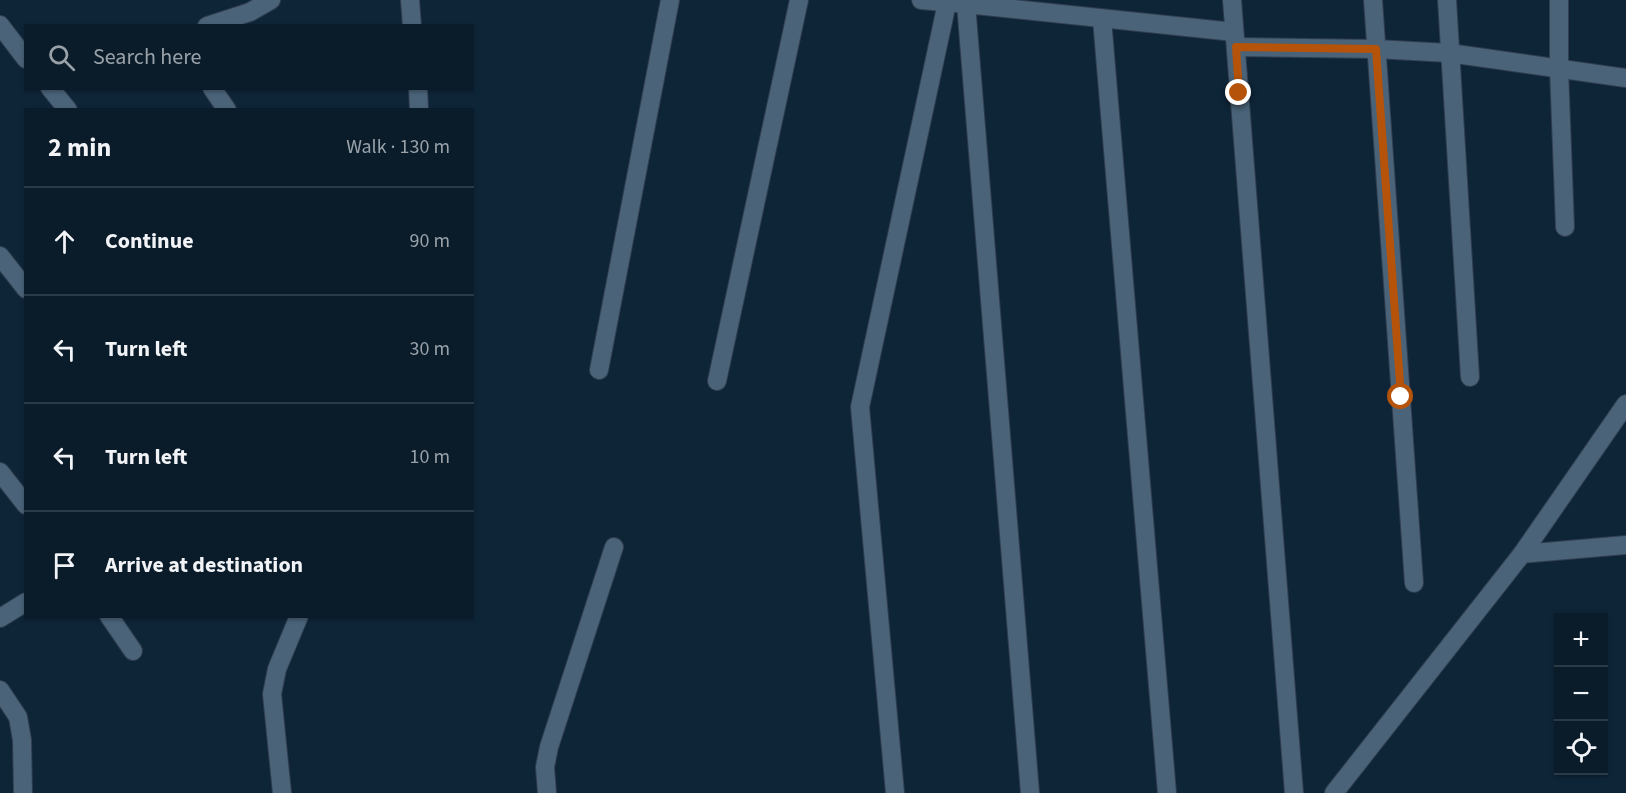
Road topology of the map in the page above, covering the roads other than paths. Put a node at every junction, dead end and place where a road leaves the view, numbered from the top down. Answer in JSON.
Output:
{"nodes":[{"id":1,"x":271,"y":0,"type":"edge"},
{"id":2,"x":410,"y":0,"type":"edge"},
{"id":3,"x":670,"y":0,"type":"edge"},
{"id":4,"x":799,"y":0,"type":"edge"},
{"id":5,"x":921,"y":0,"type":"edge"},
{"id":6,"x":1232,"y":0,"type":"edge"},
{"id":7,"x":1373,"y":0,"type":"edge"},
{"id":8,"x":1447,"y":0,"type":"edge"},
{"id":9,"x":1559,"y":0,"type":"edge"},
{"id":10,"x":947,"y":3,"type":"junction"},
{"id":11,"x":966,"y":4,"type":"junction"},
{"id":12,"x":236,"y":8,"type":"edge"},
{"id":13,"x":1102,"y":19,"type":"junction"},
{"id":14,"x":0,"y":24,"type":"edge"},
{"id":15,"x":210,"y":24,"type":"edge"},
{"id":16,"x":412,"y":24,"type":"edge"},
{"id":17,"x":1235,"y":39,"type":"junction"},
{"id":18,"x":1376,"y":49,"type":"junction"},
{"id":19,"x":17,"y":52,"type":"edge"},
{"id":20,"x":1449,"y":53,"type":"junction"},
{"id":21,"x":1559,"y":69,"type":"junction"},
{"id":22,"x":1626,"y":78,"type":"edge"},
{"id":23,"x":52,"y":90,"type":"edge"},
{"id":24,"x":213,"y":90,"type":"edge"},
{"id":25,"x":418,"y":90,"type":"edge"},
{"id":26,"x":66,"y":108,"type":"edge"},
{"id":27,"x":226,"y":108,"type":"edge"},
{"id":28,"x":419,"y":108,"type":"edge"},
{"id":29,"x":1565,"y":228,"type":"dead end"},
{"id":30,"x":0,"y":256,"type":"edge"},
{"id":31,"x":24,"y":286,"type":"edge"},
{"id":32,"x":599,"y":370,"type":"dead end"},
{"id":33,"x":1470,"y":377,"type":"dead end"},
{"id":34,"x":717,"y":381,"type":"dead end"},
{"id":35,"x":1626,"y":404,"type":"edge"},
{"id":36,"x":0,"y":472,"type":"edge"},
{"id":37,"x":24,"y":502,"type":"edge"},
{"id":38,"x":1626,"y":545,"type":"edge"},
{"id":39,"x":614,"y":547,"type":"dead end"},
{"id":40,"x":1522,"y":554,"type":"junction"},
{"id":41,"x":1414,"y":583,"type":"dead end"},
{"id":42,"x":24,"y":603,"type":"edge"},
{"id":43,"x":0,"y":618,"type":"edge"},
{"id":44,"x":110,"y":618,"type":"edge"},
{"id":45,"x":298,"y":618,"type":"edge"},
{"id":46,"x":133,"y":651,"type":"dead end"},
{"id":47,"x":0,"y":690,"type":"edge"},
{"id":48,"x":23,"y":793,"type":"edge"},
{"id":49,"x":282,"y":793,"type":"edge"},
{"id":50,"x":548,"y":793,"type":"edge"},
{"id":51,"x":895,"y":793,"type":"edge"},
{"id":52,"x":1030,"y":793,"type":"edge"},
{"id":53,"x":1167,"y":793,"type":"edge"},
{"id":54,"x":1294,"y":793,"type":"edge"},
{"id":55,"x":1334,"y":793,"type":"edge"}],
"edges":[{"from":1,"to":12,"type":"street"},
{"from":2,"to":16,"type":"street"},
{"from":3,"to":32,"type":"street"},
{"from":4,"to":34,"type":"street"},
{"from":5,"to":10,"type":"street"},
{"from":6,"to":17,"type":"street"},
{"from":7,"to":18,"type":"street"},
{"from":8,"to":20,"type":"street"},
{"from":9,"to":21,"type":"street"},
{"from":10,"to":11,"type":"street"},
{"from":10,"to":51,"type":"street"},
{"from":11,"to":13,"type":"street"},
{"from":11,"to":52,"type":"street"},
{"from":12,"to":15,"type":"street"},
{"from":13,"to":17,"type":"street"},
{"from":13,"to":53,"type":"street"},
{"from":14,"to":19,"type":"street"},
{"from":17,"to":18,"type":"street"},
{"from":17,"to":54,"type":"street"},
{"from":18,"to":20,"type":"street"},
{"from":18,"to":41,"type":"street"},
{"from":20,"to":21,"type":"street"},
{"from":20,"to":33,"type":"street"},
{"from":21,"to":22,"type":"street"},
{"from":21,"to":29,"type":"street"},
{"from":23,"to":26,"type":"street"},
{"from":24,"to":27,"type":"street"},
{"from":25,"to":28,"type":"street"},
{"from":30,"to":31,"type":"street"},
{"from":35,"to":40,"type":"street"},
{"from":36,"to":37,"type":"street"},
{"from":38,"to":40,"type":"street"},
{"from":39,"to":50,"type":"street"},
{"from":40,"to":55,"type":"street"},
{"from":42,"to":43,"type":"street"},
{"from":44,"to":46,"type":"street"},
{"from":45,"to":49,"type":"street"},
{"from":47,"to":48,"type":"street"}]}
